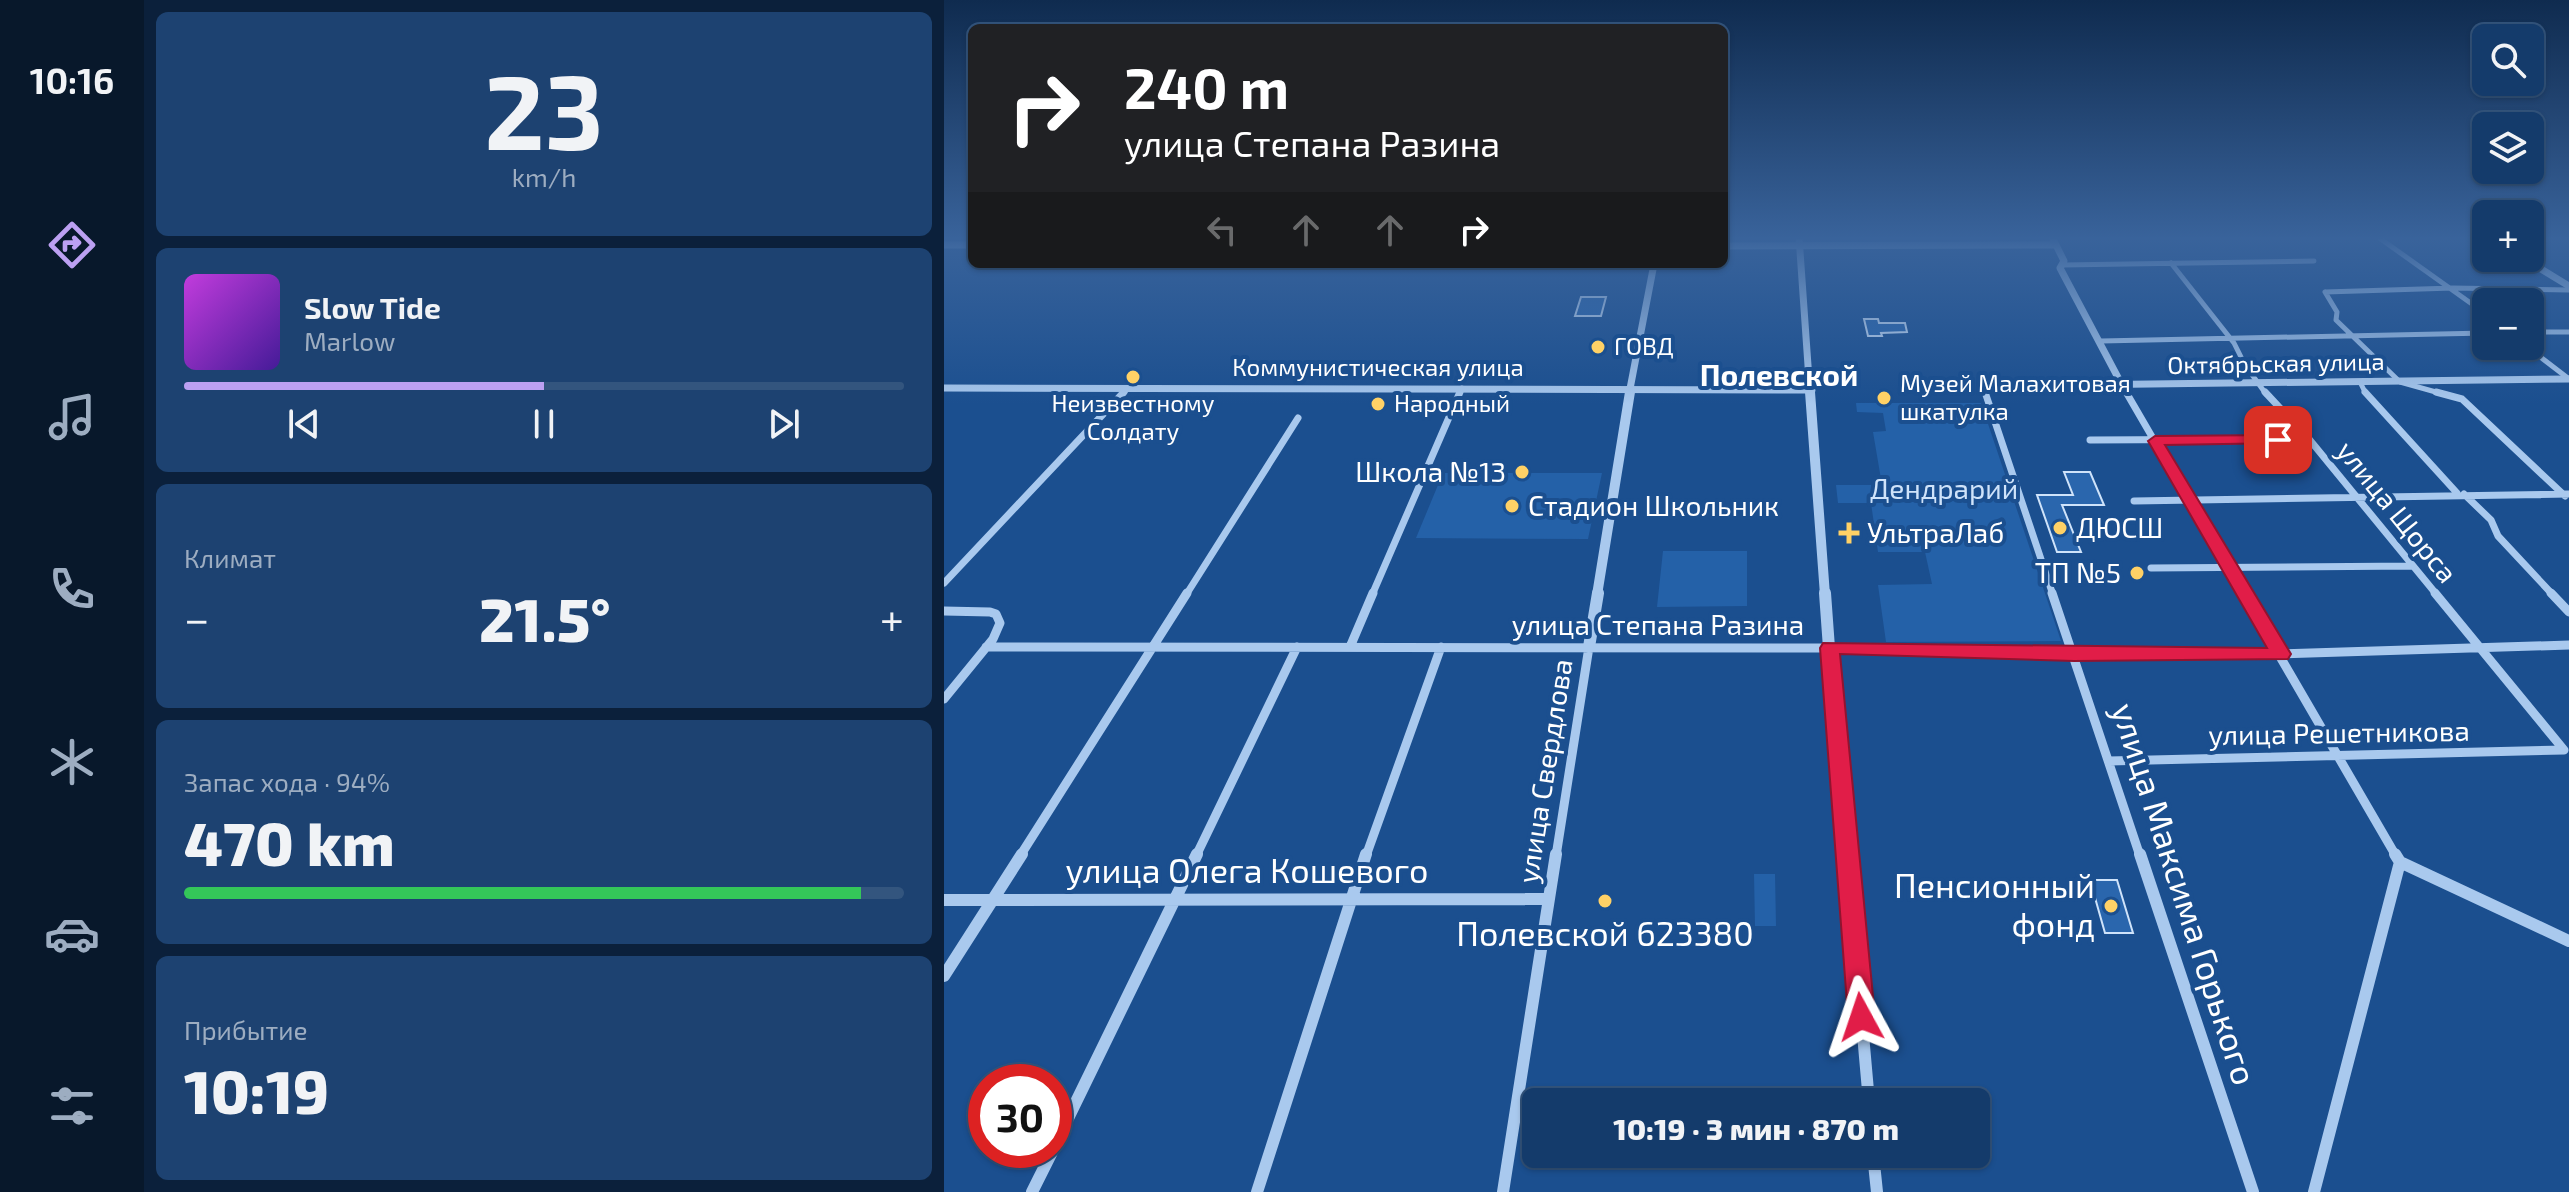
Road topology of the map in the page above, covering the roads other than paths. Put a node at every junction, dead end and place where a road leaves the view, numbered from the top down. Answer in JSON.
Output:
{"nodes":[{"id":1,"x":1649,"y":293,"type":"edge"},
{"id":2,"x":1803,"y":293,"type":"edge"},
{"id":3,"x":2072,"y":293,"type":"edge"},
{"id":4,"x":2194,"y":293,"type":"edge"},
{"id":5,"x":2325,"y":293,"type":"edge"},
{"id":6,"x":2544,"y":332,"type":"edge"},
{"id":7,"x":2569,"y":332,"type":"edge"},
{"id":8,"x":2472,"y":333,"type":"edge"},
{"id":9,"x":2349,"y":336,"type":"junction"},
{"id":10,"x":2228,"y":338,"type":"junction"},
{"id":11,"x":2101,"y":341,"type":"junction"},
{"id":12,"x":2544,"y":360,"type":"edge"},
{"id":13,"x":2569,"y":379,"type":"edge"},
{"id":14,"x":2400,"y":382,"type":"junction"},
{"id":15,"x":2361,"y":384,"type":"junction"},
{"id":16,"x":2260,"y":385,"type":"junction"},
{"id":17,"x":1983,"y":386,"type":"joint"},
{"id":18,"x":2123,"y":387,"type":"junction"},
{"id":19,"x":944,"y":388,"type":"edge"},
{"id":20,"x":1128,"y":388,"type":"junction"},
{"id":21,"x":1462,"y":388,"type":"junction"},
{"id":22,"x":1630,"y":390,"type":"junction"},
{"id":23,"x":1812,"y":390,"type":"junction"},
{"id":24,"x":1298,"y":418,"type":"dead end"},
{"id":25,"x":2309,"y":439,"type":"junction"},
{"id":26,"x":2090,"y":440,"type":"dead end"},
{"id":27,"x":2155,"y":441,"type":"junction"},
{"id":28,"x":2460,"y":494,"type":"junction"},
{"id":29,"x":2353,"y":495,"type":"junction"},
{"id":30,"x":2567,"y":495,"type":"edge"},
{"id":31,"x":2188,"y":498,"type":"junction"},
{"id":32,"x":2134,"y":501,"type":"dead end"},
{"id":33,"x":2413,"y":566,"type":"junction"},
{"id":34,"x":2229,"y":567,"type":"junction"},
{"id":35,"x":2151,"y":568,"type":"dead end"},
{"id":36,"x":944,"y":583,"type":"edge"},
{"id":37,"x":944,"y":611,"type":"edge"},
{"id":38,"x":2569,"y":612,"type":"edge"},
{"id":39,"x":2569,"y":645,"type":"edge"},
{"id":40,"x":986,"y":647,"type":"junction"},
{"id":41,"x":1154,"y":647,"type":"junction"},
{"id":42,"x":1297,"y":647,"type":"junction"},
{"id":43,"x":1350,"y":647,"type":"junction"},
{"id":44,"x":1441,"y":647,"type":"junction"},
{"id":45,"x":1589,"y":647,"type":"junction"},
{"id":46,"x":1829,"y":648,"type":"junction"},
{"id":47,"x":2477,"y":648,"type":"junction"},
{"id":48,"x":2074,"y":654,"type":"junction"},
{"id":49,"x":2281,"y":654,"type":"junction"},
{"id":50,"x":944,"y":699,"type":"edge"},
{"id":51,"x":2566,"y":750,"type":"edge"},
{"id":52,"x":2340,"y":755,"type":"junction"},
{"id":53,"x":2109,"y":761,"type":"junction"},
{"id":54,"x":2400,"y":862,"type":"junction"},
{"id":55,"x":1175,"y":899,"type":"junction"},
{"id":56,"x":1350,"y":899,"type":"junction"},
{"id":57,"x":1549,"y":899,"type":"junction"},
{"id":58,"x":944,"y":900,"type":"edge"},
{"id":59,"x":992,"y":900,"type":"junction"},
{"id":60,"x":2569,"y":941,"type":"edge"},
{"id":61,"x":944,"y":976,"type":"edge"},
{"id":62,"x":1868,"y":1088,"type":"edge"},
{"id":63,"x":1072,"y":1109,"type":"edge"},
{"id":64,"x":1043,"y":1168,"type":"edge"},
{"id":65,"x":1874,"y":1168,"type":"edge"},
{"id":66,"x":1032,"y":1192,"type":"edge"},
{"id":67,"x":1257,"y":1192,"type":"edge"},
{"id":68,"x":1503,"y":1192,"type":"edge"},
{"id":69,"x":1877,"y":1192,"type":"edge"},
{"id":70,"x":2253,"y":1192,"type":"edge"},
{"id":71,"x":2314,"y":1192,"type":"edge"}],
"edges":[{"from":1,"to":22,"type":"street","name":"улица Свердлова"},
{"from":2,"to":23,"type":"street"},
{"from":3,"to":11,"type":"street"},
{"from":4,"to":10,"type":"street","name":"улица Щорса"},
{"from":5,"to":9,"type":"street"},
{"from":6,"to":7,"type":"street"},
{"from":8,"to":9,"type":"street"},
{"from":9,"to":10,"type":"street"},
{"from":9,"to":14,"type":"street"},
{"from":10,"to":11,"type":"street"},
{"from":10,"to":16,"type":"street","name":"улица Щорса"},
{"from":11,"to":18,"type":"street"},
{"from":12,"to":13,"type":"street"},
{"from":13,"to":14,"type":"street","name":"Октябрьская улица"},
{"from":14,"to":15,"type":"street","name":"Октябрьская улица"},
{"from":14,"to":30,"type":"street"},
{"from":15,"to":16,"type":"street","name":"Октябрьская улица"},
{"from":15,"to":28,"type":"street"},
{"from":16,"to":18,"type":"street","name":"Октябрьская улица"},
{"from":16,"to":25,"type":"street","name":"улица Щорса"},
{"from":17,"to":18,"type":"street","name":"Октябрьская улица"},
{"from":17,"to":48,"type":"street","name":"улица Максима Горького"},
{"from":18,"to":27,"type":"street"},
{"from":19,"to":20,"type":"street","name":"Коммунистическая улица"},
{"from":20,"to":21,"type":"street","name":"Коммунистическая улица"},
{"from":20,"to":36,"type":"street"},
{"from":21,"to":22,"type":"street","name":"Коммунистическая улица"},
{"from":21,"to":43,"type":"street"},
{"from":22,"to":23,"type":"street","name":"Коммунистическая улица"},
{"from":22,"to":45,"type":"street","name":"улица Свердлова"},
{"from":23,"to":46,"type":"street"},
{"from":24,"to":41,"type":"street"},
{"from":25,"to":27,"type":"street"},
{"from":25,"to":29,"type":"street","name":"улица Щорса"},
{"from":26,"to":27,"type":"street"},
{"from":27,"to":31,"type":"street"},
{"from":28,"to":29,"type":"street"},
{"from":28,"to":30,"type":"street"},
{"from":28,"to":38,"type":"street"},
{"from":29,"to":31,"type":"street"},
{"from":29,"to":33,"type":"street","name":"улица Щорса"},
{"from":31,"to":32,"type":"street"},
{"from":31,"to":34,"type":"street"},
{"from":33,"to":34,"type":"street"},
{"from":33,"to":47,"type":"street","name":"улица Щорса"},
{"from":34,"to":35,"type":"street"},
{"from":34,"to":49,"type":"street"},
{"from":37,"to":40,"type":"street"},
{"from":39,"to":47,"type":"street","name":"улица Степана Разина"},
{"from":40,"to":41,"type":"street","name":"улица Степана Разина"},
{"from":40,"to":50,"type":"street"},
{"from":41,"to":42,"type":"street","name":"улица Степана Разина"},
{"from":41,"to":59,"type":"street"},
{"from":42,"to":43,"type":"street","name":"улица Степана Разина"},
{"from":42,"to":55,"type":"street"},
{"from":43,"to":44,"type":"street","name":"улица Степана Разина"},
{"from":44,"to":45,"type":"street","name":"улица Степана Разина"},
{"from":44,"to":56,"type":"street"},
{"from":45,"to":46,"type":"street","name":"улица Степана Разина"},
{"from":45,"to":57,"type":"street","name":"улица Свердлова"},
{"from":46,"to":48,"type":"street","name":"улица Степана Разина"},
{"from":46,"to":62,"type":"street"},
{"from":47,"to":49,"type":"street","name":"улица Степана Разина"},
{"from":47,"to":51,"type":"street","name":"улица Щорса"},
{"from":48,"to":49,"type":"street","name":"улица Степана Разина"},
{"from":48,"to":53,"type":"street","name":"улица Максима Горького"},
{"from":49,"to":52,"type":"street"},
{"from":51,"to":52,"type":"street","name":"улица Решетникова"},
{"from":52,"to":53,"type":"street","name":"улица Решетникова"},
{"from":52,"to":54,"type":"street"},
{"from":53,"to":70,"type":"street","name":"улица Максима Горького"},
{"from":54,"to":60,"type":"street"},
{"from":54,"to":71,"type":"street"},
{"from":55,"to":56,"type":"street","name":"улица Олега Кошевого"},
{"from":55,"to":59,"type":"street","name":"улица Олега Кошевого"},
{"from":55,"to":63,"type":"street"},
{"from":56,"to":57,"type":"street","name":"улица Олега Кошевого"},
{"from":56,"to":67,"type":"street"},
{"from":57,"to":68,"type":"street","name":"улица Свердлова"},
{"from":58,"to":59,"type":"street","name":"улица Олега Кошевого"},
{"from":59,"to":61,"type":"street"},
{"from":64,"to":66,"type":"street"},
{"from":65,"to":69,"type":"street"}]}
